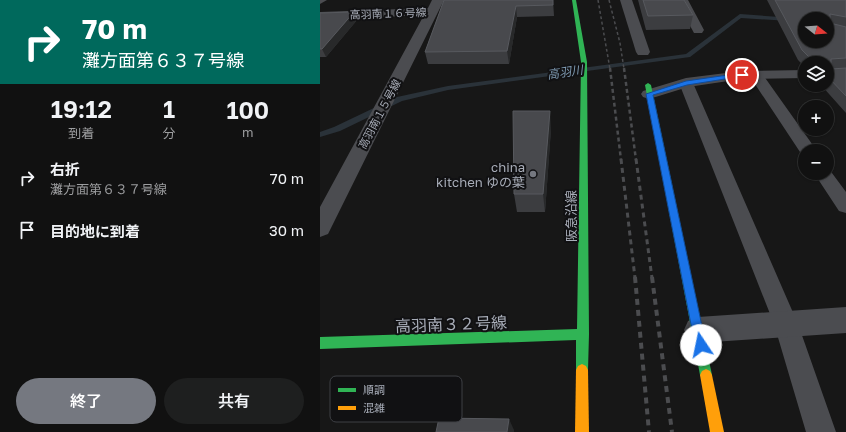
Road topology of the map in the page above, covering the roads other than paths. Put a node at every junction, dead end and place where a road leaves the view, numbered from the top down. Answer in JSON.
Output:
{"nodes":[{"id":1,"x":574,"y":0,"type":"edge"},
{"id":2,"x":626,"y":0,"type":"edge"},
{"id":3,"x":682,"y":0,"type":"edge"},
{"id":4,"x":435,"y":6,"type":"edge"},
{"id":5,"x":320,"y":16,"type":"edge"},
{"id":6,"x":698,"y":30,"type":"dead end"},
{"id":7,"x":643,"y":52,"type":"dead end"},
{"id":8,"x":798,"y":74,"type":"edge"},
{"id":9,"x":756,"y":76,"type":"junction"},
{"id":10,"x":686,"y":83,"type":"junction"},
{"id":11,"x":648,"y":90,"type":"joint"},
{"id":12,"x":803,"y":144,"type":"edge"},
{"id":13,"x":828,"y":180,"type":"edge"},
{"id":14,"x":846,"y":206,"type":"edge"},
{"id":15,"x":320,"y":228,"type":"edge"},
{"id":16,"x":846,"y":320,"type":"edge"},
{"id":17,"x":786,"y":324,"type":"junction"},
{"id":18,"x":698,"y":330,"type":"junction"},
{"id":19,"x":583,"y":334,"type":"junction"},
{"id":20,"x":320,"y":343,"type":"edge"},
{"id":21,"x":582,"y":432,"type":"edge"},
{"id":22,"x":717,"y":432,"type":"edge"},
{"id":23,"x":821,"y":432,"type":"edge"}],
"edges":[{"from":1,"to":19,"type":"street","name":"阪急沿線"},
{"from":2,"to":7,"type":"street"},
{"from":3,"to":6,"type":"street"},
{"from":4,"to":5,"type":"street","name":"高羽南１６号線"},
{"from":4,"to":15,"type":"street","name":"高羽南１５号線"},
{"from":8,"to":9,"type":"street"},
{"from":9,"to":10,"type":"street"},
{"from":9,"to":12,"type":"lane"},
{"from":10,"to":11,"type":"street"},
{"from":10,"to":17,"type":"lane"},
{"from":11,"to":18,"type":"street"},
{"from":13,"to":14,"type":"lane"},
{"from":16,"to":17,"type":"street"},
{"from":17,"to":18,"type":"street"},
{"from":17,"to":23,"type":"lane"},
{"from":18,"to":22,"type":"street"},
{"from":19,"to":20,"type":"street","name":"高羽南３２号線"},
{"from":19,"to":21,"type":"street","name":"阪急沿線"}]}
